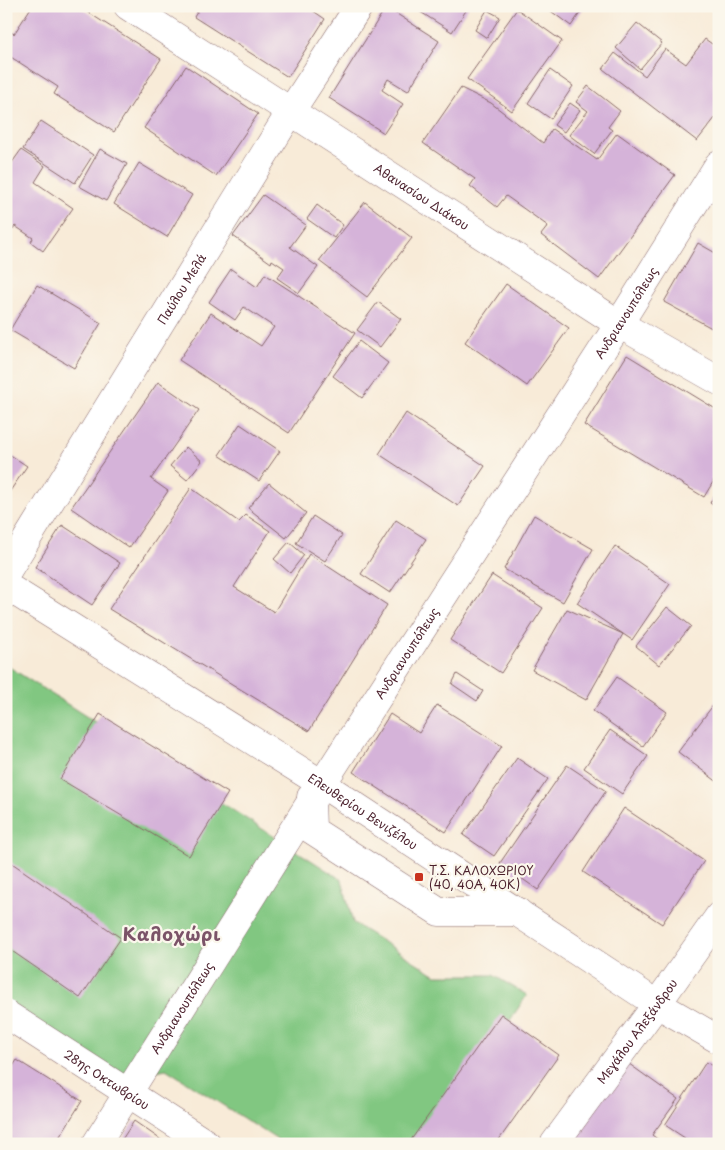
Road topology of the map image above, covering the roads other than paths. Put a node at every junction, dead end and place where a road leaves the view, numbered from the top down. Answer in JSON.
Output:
{"nodes":[{"id":1,"x":128,"y":6,"type":"edge"},
{"id":2,"x":359,"y":6,"type":"edge"},
{"id":3,"x":291,"y":111,"type":"junction"},
{"id":4,"x":719,"y":164,"type":"edge"},
{"id":5,"x":619,"y":324,"type":"junction"},
{"id":6,"x":719,"y":381,"type":"edge"},
{"id":7,"x":6,"y":573,"type":"edge"},
{"id":8,"x":6,"y":586,"type":"edge"},
{"id":9,"x":315,"y":788,"type":"junction"},
{"id":10,"x":518,"y":912,"type":"junction"},
{"id":11,"x":719,"y":916,"type":"edge"},
{"id":12,"x":657,"y":1004,"type":"junction"},
{"id":13,"x":6,"y":1014,"type":"edge"},
{"id":14,"x":719,"y":1040,"type":"edge"},
{"id":15,"x":128,"y":1092,"type":"junction"},
{"id":16,"x":96,"y":1144,"type":"edge"},
{"id":17,"x":208,"y":1144,"type":"edge"},
{"id":18,"x":554,"y":1144,"type":"edge"}],
"edges":[{"from":1,"to":3,"type":"street","name":"Αθανασίου Διάκου"},
{"from":2,"to":3,"type":"street","name":"Παύλου Μελά"},
{"from":3,"to":5,"type":"street","name":"Αθανασίου Διάκου"},
{"from":3,"to":7,"type":"street","name":"Παύλου Μελά"},
{"from":4,"to":5,"type":"street","name":"Ανδριανουπόλεως"},
{"from":5,"to":6,"type":"street","name":"Αθανασίου Διάκου"},
{"from":5,"to":9,"type":"street","name":"Ανδριανουπόλεως"},
{"from":8,"to":9,"type":"street","name":"Ελευθερίου Βενιζέλου"},
{"from":9,"to":10,"type":"street","name":"Ελευθερίου Βενιζέλου"},
{"from":9,"to":10,"type":"street"},
{"from":9,"to":15,"type":"street","name":"Ανδριανουπόλεως"},
{"from":10,"to":12,"type":"street","name":"Ελευθερίου Βενιζέλου"},
{"from":11,"to":12,"type":"street","name":"Μεγάλου Αλεξάνδρου"},
{"from":12,"to":14,"type":"street","name":"Ελευθερίου Βενιζέλου"},
{"from":12,"to":18,"type":"street","name":"Μεγάλου Αλεξάνδρου"},
{"from":13,"to":15,"type":"street","name":"28ης Οκτωβρίου"},
{"from":15,"to":16,"type":"street","name":"Ανδριανουπόλεως"},
{"from":15,"to":17,"type":"street","name":"28ης Οκτωβρίου"}]}
